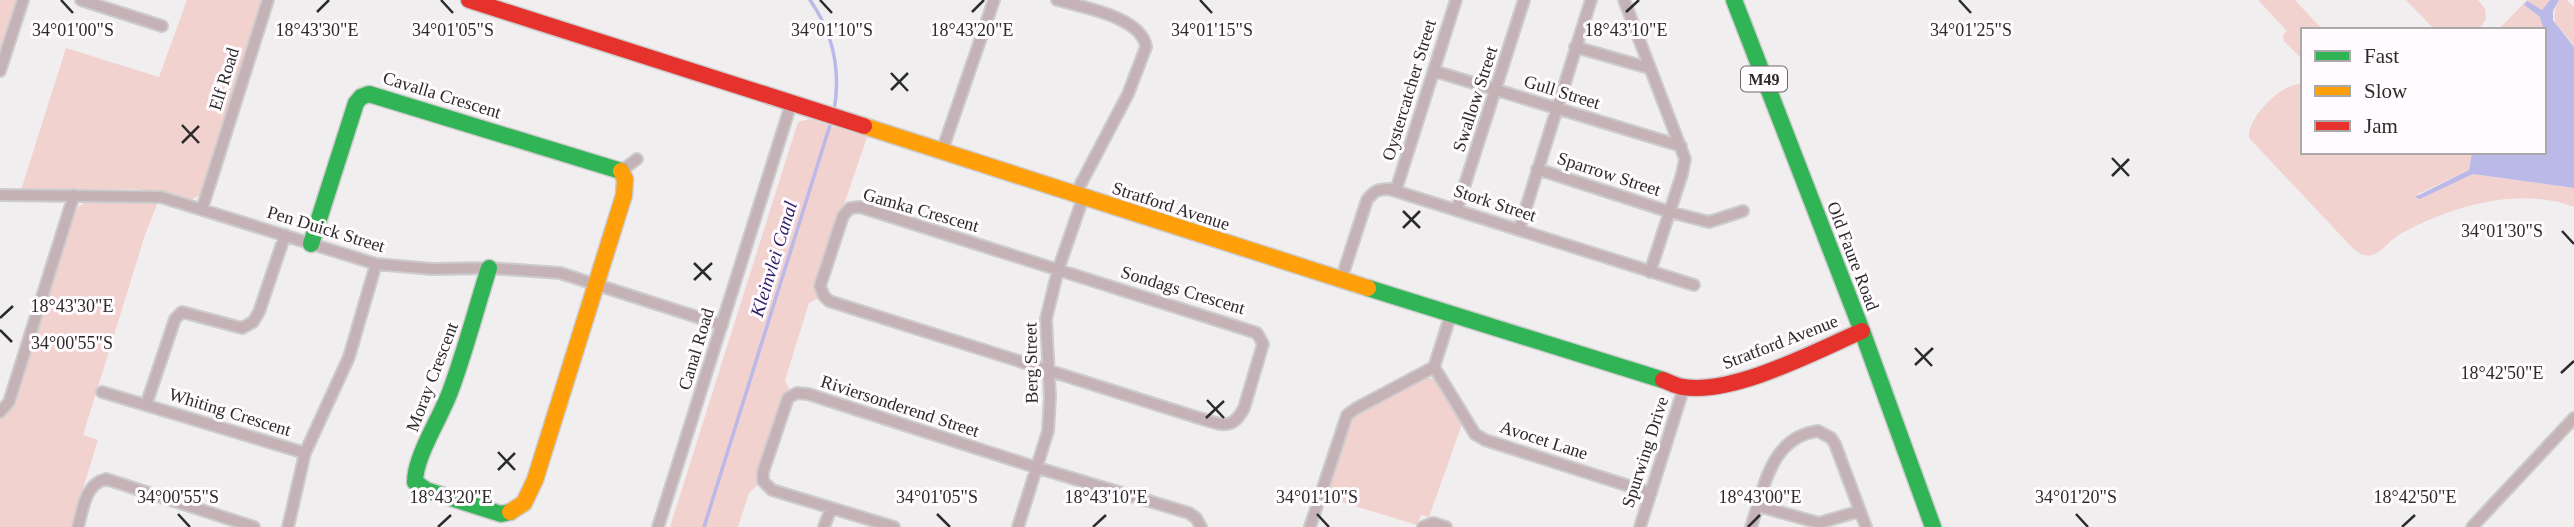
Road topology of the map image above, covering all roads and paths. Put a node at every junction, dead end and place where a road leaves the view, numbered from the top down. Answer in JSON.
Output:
{"nodes":[{"id":1,"x":23,"y":0,"type":"edge"},
{"id":2,"x":80,"y":0,"type":"edge"},
{"id":3,"x":268,"y":0,"type":"edge"},
{"id":4,"x":469,"y":0,"type":"edge"},
{"id":5,"x":994,"y":0,"type":"edge"},
{"id":6,"x":1057,"y":0,"type":"edge"},
{"id":7,"x":1456,"y":0,"type":"edge"},
{"id":8,"x":1524,"y":0,"type":"edge"},
{"id":9,"x":1591,"y":0,"type":"edge"},
{"id":10,"x":1624,"y":0,"type":"edge"},
{"id":11,"x":1734,"y":0,"type":"edge"},
{"id":12,"x":162,"y":26,"type":"dead end"},
{"id":13,"x":1575,"y":47,"type":"junction"},
{"id":14,"x":1649,"y":68,"type":"junction"},
{"id":15,"x":0,"y":71,"type":"edge"},
{"id":16,"x":1434,"y":71,"type":"junction"},
{"id":17,"x":1497,"y":91,"type":"junction"},
{"id":18,"x":792,"y":101,"type":"junction"},
{"id":19,"x":1556,"y":108,"type":"junction"},
{"id":20,"x":1681,"y":146,"type":"junction"},
{"id":21,"x":943,"y":151,"type":"junction"},
{"id":22,"x":637,"y":159,"type":"dead end"},
{"id":23,"x":1537,"y":169,"type":"junction"},
{"id":24,"x":621,"y":172,"type":"junction"},
{"id":25,"x":1396,"y":190,"type":"junction"},
{"id":26,"x":0,"y":195,"type":"edge"},
{"id":27,"x":74,"y":195,"type":"junction"},
{"id":28,"x":1079,"y":197,"type":"junction"},
{"id":29,"x":202,"y":209,"type":"junction"},
{"id":30,"x":1457,"y":209,"type":"junction"},
{"id":31,"x":1743,"y":211,"type":"dead end"},
{"id":32,"x":1670,"y":212,"type":"junction"},
{"id":33,"x":1519,"y":230,"type":"junction"},
{"id":34,"x":285,"y":236,"type":"junction"},
{"id":35,"x":311,"y":244,"type":"junction"},
{"id":36,"x":376,"y":264,"type":"junction"},
{"id":37,"x":489,"y":268,"type":"junction"},
{"id":38,"x":1058,"y":270,"type":"junction"},
{"id":39,"x":1650,"y":272,"type":"junction"},
{"id":40,"x":1341,"y":280,"type":"junction"},
{"id":41,"x":596,"y":283,"type":"junction"},
{"id":42,"x":1695,"y":285,"type":"dead end"},
{"id":43,"x":1451,"y":314,"type":"junction"},
{"id":44,"x":722,"y":325,"type":"junction"},
{"id":45,"x":1862,"y":331,"type":"junction"},
{"id":46,"x":1434,"y":367,"type":"junction"},
{"id":47,"x":1047,"y":369,"type":"junction"},
{"id":48,"x":1684,"y":387,"type":"junction"},
{"id":49,"x":102,"y":392,"type":"dead end"},
{"id":50,"x":146,"y":405,"type":"junction"},
{"id":51,"x":0,"y":412,"type":"edge"},
{"id":52,"x":2574,"y":418,"type":"edge"},
{"id":53,"x":305,"y":453,"type":"junction"},
{"id":54,"x":1038,"y":468,"type":"junction"},
{"id":55,"x":1651,"y":493,"type":"junction"},
{"id":56,"x":1758,"y":506,"type":"junction"},
{"id":57,"x":831,"y":508,"type":"junction"},
{"id":58,"x":1860,"y":512,"type":"junction"},
{"id":59,"x":78,"y":527,"type":"edge"},
{"id":60,"x":254,"y":527,"type":"edge"},
{"id":61,"x":288,"y":527,"type":"edge"},
{"id":62,"x":658,"y":527,"type":"edge"},
{"id":63,"x":824,"y":527,"type":"edge"},
{"id":64,"x":894,"y":527,"type":"edge"},
{"id":65,"x":1018,"y":527,"type":"edge"},
{"id":66,"x":1201,"y":527,"type":"edge"},
{"id":67,"x":1310,"y":527,"type":"edge"},
{"id":68,"x":1423,"y":527,"type":"edge"},
{"id":69,"x":1446,"y":527,"type":"edge"},
{"id":70,"x":1640,"y":527,"type":"edge"},
{"id":71,"x":1751,"y":527,"type":"edge"},
{"id":72,"x":1866,"y":527,"type":"edge"},
{"id":73,"x":1933,"y":527,"type":"edge"},
{"id":74,"x":2472,"y":527,"type":"edge"}],
"edges":[{"from":1,"to":15,"type":"street"},
{"from":2,"to":12,"type":"street"},
{"from":3,"to":29,"type":"street","name":"Elf Road"},
{"from":4,"to":18,"type":"street","name":"Stratford Avenue"},
{"from":5,"to":21,"type":"street"},
{"from":6,"to":28,"type":"street","name":"Berg Street"},
{"from":7,"to":16,"type":"street","name":"Oystercatcher Street"},
{"from":8,"to":17,"type":"street","name":"Swallow Street"},
{"from":9,"to":13,"type":"street"},
{"from":10,"to":14,"type":"street"},
{"from":11,"to":45,"type":"street","name":"Old Faure Road","number":"M49"},
{"from":13,"to":14,"type":"street"},
{"from":13,"to":19,"type":"street"},
{"from":14,"to":20,"type":"street"},
{"from":16,"to":17,"type":"street","name":"Gull Street"},
{"from":16,"to":25,"type":"street","name":"Oystercatcher Street"},
{"from":17,"to":19,"type":"street","name":"Gull Street"},
{"from":17,"to":30,"type":"street","name":"Swallow Street"},
{"from":18,"to":21,"type":"street","name":"Stratford Avenue"},
{"from":18,"to":44,"type":"street","name":"Canal Road"},
{"from":19,"to":20,"type":"street","name":"Gull Street"},
{"from":19,"to":23,"type":"street"},
{"from":20,"to":32,"type":"street"},
{"from":21,"to":28,"type":"street","name":"Stratford Avenue"},
{"from":22,"to":24,"type":"street"},
{"from":23,"to":32,"type":"street","name":"Sparrow Street"},
{"from":23,"to":33,"type":"street"},
{"from":24,"to":35,"type":"street","name":"Cavalla Crescent"},
{"from":24,"to":41,"type":"street"},
{"from":25,"to":30,"type":"street","name":"Stork Street"},
{"from":25,"to":40,"type":"street"},
{"from":26,"to":27,"type":"street","name":"Pen Duick Street"},
{"from":27,"to":29,"type":"street","name":"Pen Duick Street"},
{"from":27,"to":51,"type":"street"},
{"from":28,"to":38,"type":"street","name":"Berg Street"},
{"from":28,"to":40,"type":"street","name":"Stratford Avenue"},
{"from":29,"to":34,"type":"street","name":"Pen Duick Street"},
{"from":30,"to":33,"type":"street","name":"Stork Street"},
{"from":31,"to":32,"type":"street","name":"Sparrow Street"},
{"from":32,"to":39,"type":"street"},
{"from":33,"to":39,"type":"street","name":"Stork Street"},
{"from":34,"to":35,"type":"street","name":"Pen Duick Street"},
{"from":34,"to":50,"type":"street","name":"Whiting Crescent"},
{"from":35,"to":36,"type":"street","name":"Pen Duick Street"},
{"from":36,"to":37,"type":"street","name":"Pen Duick Street"},
{"from":36,"to":53,"type":"street","name":"Whiting Crescent"},
{"from":37,"to":41,"type":"street","name":"Pen Duick Street"},
{"from":37,"to":41,"type":"street","name":"Moray Crescent"},
{"from":38,"to":47,"type":"street","name":"Berg Street"},
{"from":38,"to":47,"type":"street","name":"Sondags Crescent"},
{"from":38,"to":47,"type":"street","name":"Gamka Crescent"},
{"from":39,"to":42,"type":"street","name":"Stork Street"},
{"from":40,"to":43,"type":"street","name":"Stratford Avenue"},
{"from":41,"to":44,"type":"street","name":"Pen Duick Street"},
{"from":43,"to":46,"type":"street"},
{"from":43,"to":48,"type":"street","name":"Stratford Avenue"},
{"from":44,"to":62,"type":"street","name":"Canal Road"},
{"from":45,"to":48,"type":"street","name":"Stratford Avenue"},
{"from":45,"to":73,"type":"street","name":"Old Faure Road","number":"M49"},
{"from":46,"to":55,"type":"street","name":"Avocet Lane"},
{"from":46,"to":67,"type":"street"},
{"from":47,"to":54,"type":"street","name":"Berg Street"},
{"from":48,"to":55,"type":"street","name":"Spurwing Drive"},
{"from":49,"to":50,"type":"street","name":"Whiting Crescent"},
{"from":50,"to":53,"type":"street","name":"Whiting Crescent"},
{"from":52,"to":74,"type":"street"},
{"from":53,"to":61,"type":"street","name":"Whiting Crescent"},
{"from":54,"to":57,"type":"street","name":"Riviersonderend Street"},
{"from":54,"to":65,"type":"street","name":"Berg Street"},
{"from":54,"to":66,"type":"street"},
{"from":55,"to":70,"type":"street","name":"Spurwing Drive"},
{"from":56,"to":58,"type":"street"},
{"from":56,"to":58,"type":"street"},
{"from":56,"to":71,"type":"street"},
{"from":57,"to":63,"type":"street"},
{"from":57,"to":64,"type":"street"},
{"from":58,"to":72,"type":"street"},
{"from":59,"to":60,"type":"street"},
{"from":68,"to":69,"type":"street"}]}
